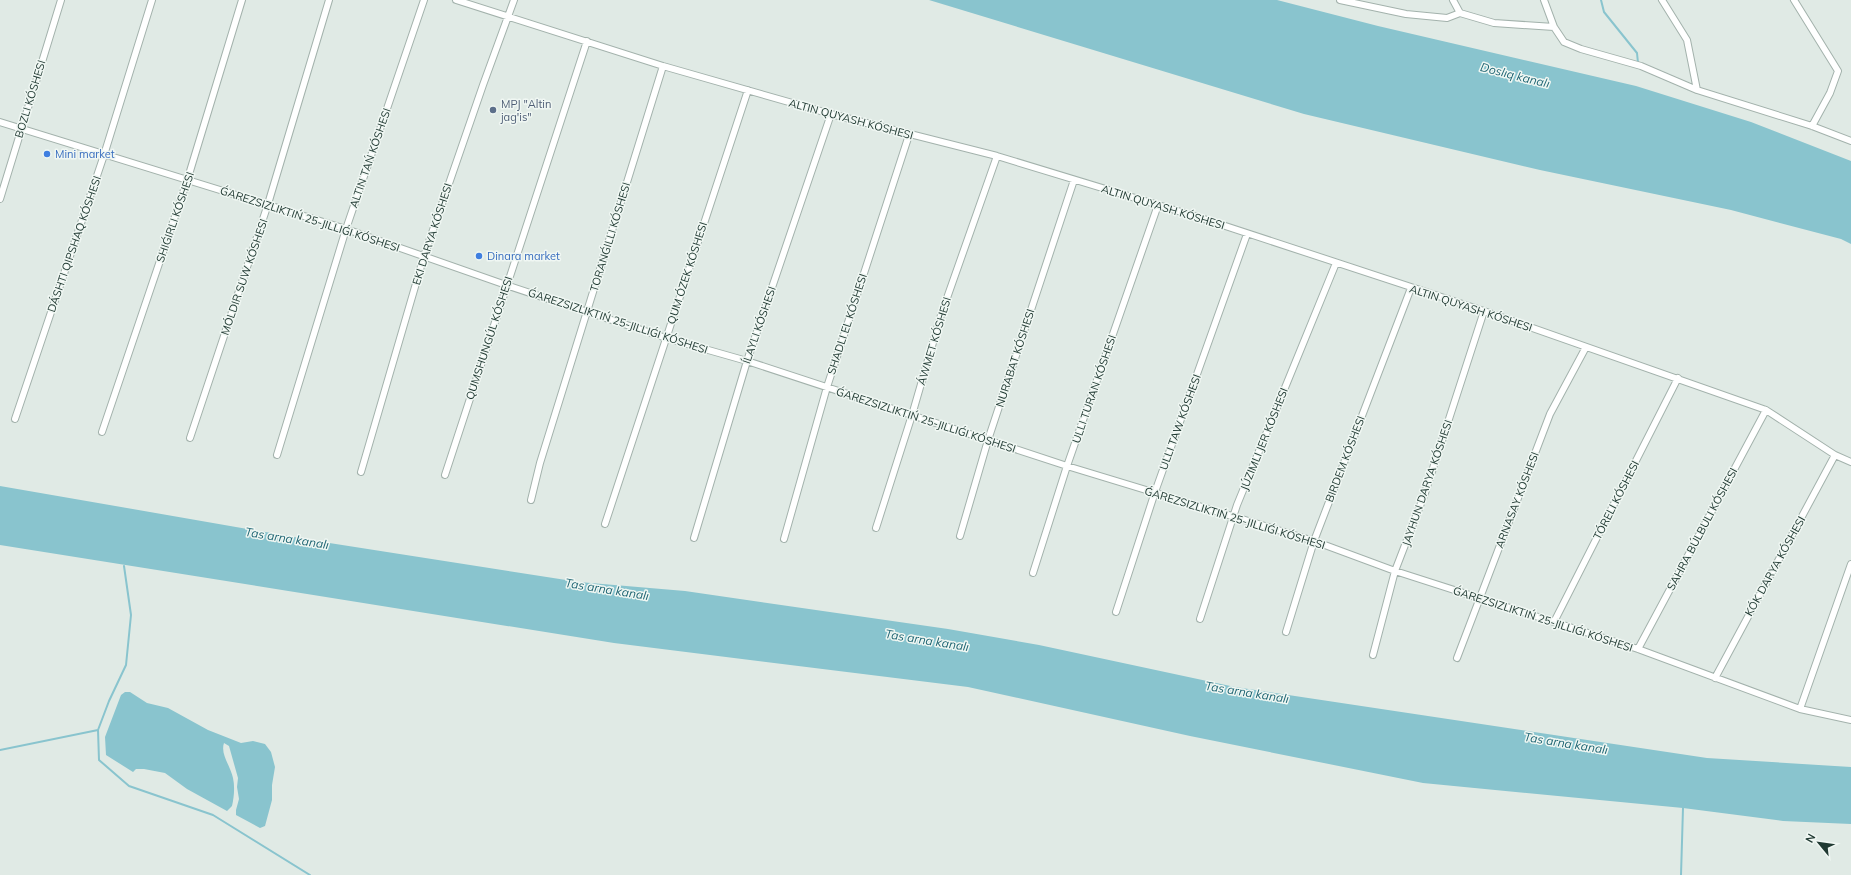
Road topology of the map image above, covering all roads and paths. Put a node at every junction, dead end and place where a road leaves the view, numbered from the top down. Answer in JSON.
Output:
{"nodes":[{"id":1,"x":61,"y":0,"type":"edge"},
{"id":2,"x":152,"y":0,"type":"edge"},
{"id":3,"x":242,"y":0,"type":"edge"},
{"id":4,"x":328,"y":0,"type":"edge"},
{"id":5,"x":424,"y":0,"type":"edge"},
{"id":6,"x":456,"y":0,"type":"edge"},
{"id":7,"x":514,"y":0,"type":"edge"},
{"id":8,"x":1340,"y":0,"type":"edge"},
{"id":9,"x":1453,"y":0,"type":"edge"},
{"id":10,"x":1544,"y":0,"type":"edge"},
{"id":11,"x":1662,"y":0,"type":"edge"},
{"id":12,"x":1794,"y":0,"type":"edge"},
{"id":13,"x":1353,"y":2,"type":"edge"},
{"id":14,"x":1460,"y":13,"type":"junction"},
{"id":15,"x":509,"y":16,"type":"junction"},
{"id":16,"x":1554,"y":27,"type":"junction"},
{"id":17,"x":587,"y":41,"type":"junction"},
{"id":18,"x":663,"y":66,"type":"junction"},
{"id":19,"x":748,"y":90,"type":"junction"},
{"id":20,"x":1697,"y":90,"type":"junction"},
{"id":21,"x":831,"y":114,"type":"junction"},
{"id":22,"x":0,"y":122,"type":"edge"},
{"id":23,"x":1812,"y":126,"type":"junction"},
{"id":24,"x":21,"y":128,"type":"junction"},
{"id":25,"x":909,"y":135,"type":"junction"},
{"id":26,"x":1851,"y":141,"type":"edge"},
{"id":27,"x":104,"y":156,"type":"junction"},
{"id":28,"x":998,"y":156,"type":"junction"},
{"id":29,"x":1074,"y":180,"type":"junction"},
{"id":30,"x":187,"y":181,"type":"junction"},
{"id":31,"x":0,"y":199,"type":"edge"},
{"id":32,"x":268,"y":204,"type":"junction"},
{"id":33,"x":1158,"y":205,"type":"junction"},
{"id":34,"x":346,"y":229,"type":"junction"},
{"id":35,"x":1247,"y":234,"type":"junction"},
{"id":36,"x":424,"y":256,"type":"junction"},
{"id":37,"x":1336,"y":263,"type":"junction"},
{"id":38,"x":506,"y":285,"type":"junction"},
{"id":39,"x":1411,"y":288,"type":"junction"},
{"id":40,"x":587,"y":311,"type":"junction"},
{"id":41,"x":1484,"y":311,"type":"junction"},
{"id":42,"x":666,"y":338,"type":"junction"},
{"id":43,"x":1586,"y":347,"type":"junction"},
{"id":44,"x":747,"y":361,"type":"junction"},
{"id":45,"x":1678,"y":378,"type":"junction"},
{"id":46,"x":827,"y":386,"type":"junction"},
{"id":47,"x":1766,"y":410,"type":"junction"},
{"id":48,"x":912,"y":415,"type":"junction"},
{"id":49,"x":15,"y":419,"type":"dead end"},
{"id":50,"x":102,"y":432,"type":"dead end"},
{"id":51,"x":190,"y":438,"type":"dead end"},
{"id":52,"x":988,"y":440,"type":"junction"},
{"id":53,"x":277,"y":455,"type":"dead end"},
{"id":54,"x":1835,"y":455,"type":"junction"},
{"id":55,"x":1851,"y":462,"type":"edge"},
{"id":56,"x":1067,"y":466,"type":"junction"},
{"id":57,"x":361,"y":472,"type":"dead end"},
{"id":58,"x":445,"y":475,"type":"dead end"},
{"id":59,"x":1155,"y":492,"type":"junction"},
{"id":60,"x":532,"y":500,"type":"dead end"},
{"id":61,"x":1234,"y":516,"type":"junction"},
{"id":62,"x":605,"y":524,"type":"dead end"},
{"id":63,"x":876,"y":528,"type":"dead end"},
{"id":64,"x":960,"y":536,"type":"dead end"},
{"id":65,"x":694,"y":538,"type":"dead end"},
{"id":66,"x":784,"y":538,"type":"dead end"},
{"id":67,"x":1314,"y":541,"type":"junction"},
{"id":68,"x":1851,"y":564,"type":"edge"},
{"id":69,"x":1395,"y":571,"type":"junction"},
{"id":70,"x":1033,"y":573,"type":"dead end"},
{"id":71,"x":1479,"y":598,"type":"junction"},
{"id":72,"x":1116,"y":612,"type":"dead end"},
{"id":73,"x":1200,"y":619,"type":"dead end"},
{"id":74,"x":1554,"y":622,"type":"junction"},
{"id":75,"x":1286,"y":632,"type":"dead end"},
{"id":76,"x":1638,"y":649,"type":"junction"},
{"id":77,"x":1373,"y":655,"type":"dead end"},
{"id":78,"x":1457,"y":658,"type":"dead end"},
{"id":79,"x":1715,"y":678,"type":"junction"},
{"id":80,"x":1800,"y":709,"type":"junction"},
{"id":81,"x":1851,"y":720,"type":"edge"}],
"edges":[{"from":1,"to":24,"type":"street"},
{"from":2,"to":27,"type":"street"},
{"from":3,"to":30,"type":"street"},
{"from":4,"to":32,"type":"street","name":"MÓLDIR SUW KÓSHESI"},
{"from":5,"to":34,"type":"street"},
{"from":6,"to":15,"type":"street"},
{"from":7,"to":15,"type":"street","name":"EKI DARYA KÓSHESI"},
{"from":8,"to":13,"type":"street"},
{"from":9,"to":14,"type":"street"},
{"from":10,"to":16,"type":"street"},
{"from":11,"to":20,"type":"street"},
{"from":12,"to":23,"type":"street"},
{"from":13,"to":14,"type":"street"},
{"from":14,"to":16,"type":"street"},
{"from":15,"to":17,"type":"street"},
{"from":15,"to":36,"type":"street","name":"EKI DARYA KÓSHESI"},
{"from":16,"to":20,"type":"street"},
{"from":17,"to":18,"type":"street"},
{"from":17,"to":38,"type":"street","name":"QUMSHUNGÚL KÓSHESI"},
{"from":18,"to":19,"type":"street"},
{"from":18,"to":40,"type":"street"},
{"from":19,"to":21,"type":"street"},
{"from":19,"to":42,"type":"street","name":"QUM ÓZEK KÓSHESI"},
{"from":20,"to":23,"type":"street"},
{"from":21,"to":25,"type":"street"},
{"from":21,"to":44,"type":"street"},
{"from":22,"to":24,"type":"street"},
{"from":23,"to":26,"type":"street"},
{"from":24,"to":27,"type":"street"},
{"from":24,"to":31,"type":"street"},
{"from":25,"to":28,"type":"street"},
{"from":25,"to":46,"type":"street"},
{"from":27,"to":30,"type":"street"},
{"from":27,"to":49,"type":"street"},
{"from":28,"to":29,"type":"street"},
{"from":28,"to":48,"type":"street","name":"ÁWMET KÓSHESI"},
{"from":29,"to":33,"type":"street"},
{"from":29,"to":52,"type":"street","name":"NURABAT KÓSHESI"},
{"from":30,"to":32,"type":"street"},
{"from":30,"to":50,"type":"street"},
{"from":32,"to":34,"type":"street"},
{"from":32,"to":51,"type":"street","name":"MÓLDIR SUW KÓSHESI"},
{"from":33,"to":35,"type":"street"},
{"from":33,"to":56,"type":"street"},
{"from":34,"to":36,"type":"street"},
{"from":34,"to":53,"type":"street"},
{"from":35,"to":37,"type":"street"},
{"from":35,"to":59,"type":"street"},
{"from":36,"to":38,"type":"street"},
{"from":36,"to":57,"type":"street","name":"EKI DARYA KÓSHESI"},
{"from":37,"to":39,"type":"street"},
{"from":37,"to":61,"type":"street","name":"JÚZIMLI JER KÓSHESI"},
{"from":38,"to":40,"type":"street"},
{"from":38,"to":58,"type":"street","name":"QUMSHUNGÚL KÓSHESI"},
{"from":39,"to":41,"type":"street"},
{"from":39,"to":67,"type":"street","name":"BIRDEM KÓSHESI"},
{"from":40,"to":42,"type":"street"},
{"from":40,"to":60,"type":"street"},
{"from":41,"to":43,"type":"street"},
{"from":41,"to":69,"type":"street","name":"JAYHUN DARYA KÓSHESI"},
{"from":42,"to":44,"type":"street"},
{"from":42,"to":62,"type":"street","name":"QUM ÓZEK KÓSHESI"},
{"from":43,"to":45,"type":"street"},
{"from":43,"to":71,"type":"street","name":"ARNASAY KÓSHESI"},
{"from":44,"to":46,"type":"street"},
{"from":44,"to":65,"type":"street"},
{"from":45,"to":47,"type":"street"},
{"from":45,"to":74,"type":"street","name":"TÓRELI KÓSHESI"},
{"from":46,"to":48,"type":"street"},
{"from":46,"to":66,"type":"street"},
{"from":47,"to":54,"type":"street"},
{"from":47,"to":76,"type":"street","name":"SAHRA BÚLBULI KÓSHESI"},
{"from":48,"to":52,"type":"street"},
{"from":48,"to":63,"type":"street","name":"ÁWMET KÓSHESI"},
{"from":52,"to":56,"type":"street"},
{"from":52,"to":64,"type":"street","name":"NURABAT KÓSHESI"},
{"from":54,"to":55,"type":"street"},
{"from":54,"to":79,"type":"street","name":"KÓK DARYA KÓSHESI"},
{"from":56,"to":59,"type":"street"},
{"from":56,"to":70,"type":"street"},
{"from":59,"to":61,"type":"street"},
{"from":59,"to":72,"type":"street"},
{"from":61,"to":67,"type":"street"},
{"from":61,"to":73,"type":"street","name":"JÚZIMLI JER KÓSHESI"},
{"from":67,"to":69,"type":"street"},
{"from":67,"to":75,"type":"street","name":"BIRDEM KÓSHESI"},
{"from":68,"to":80,"type":"street"},
{"from":69,"to":71,"type":"street"},
{"from":69,"to":77,"type":"street","name":"JAYHUN DARYA KÓSHESI"},
{"from":71,"to":74,"type":"street"},
{"from":71,"to":78,"type":"street","name":"ARNASAY KÓSHESI"},
{"from":74,"to":76,"type":"street"},
{"from":76,"to":79,"type":"street"},
{"from":79,"to":80,"type":"street"},
{"from":80,"to":81,"type":"street"}]}
